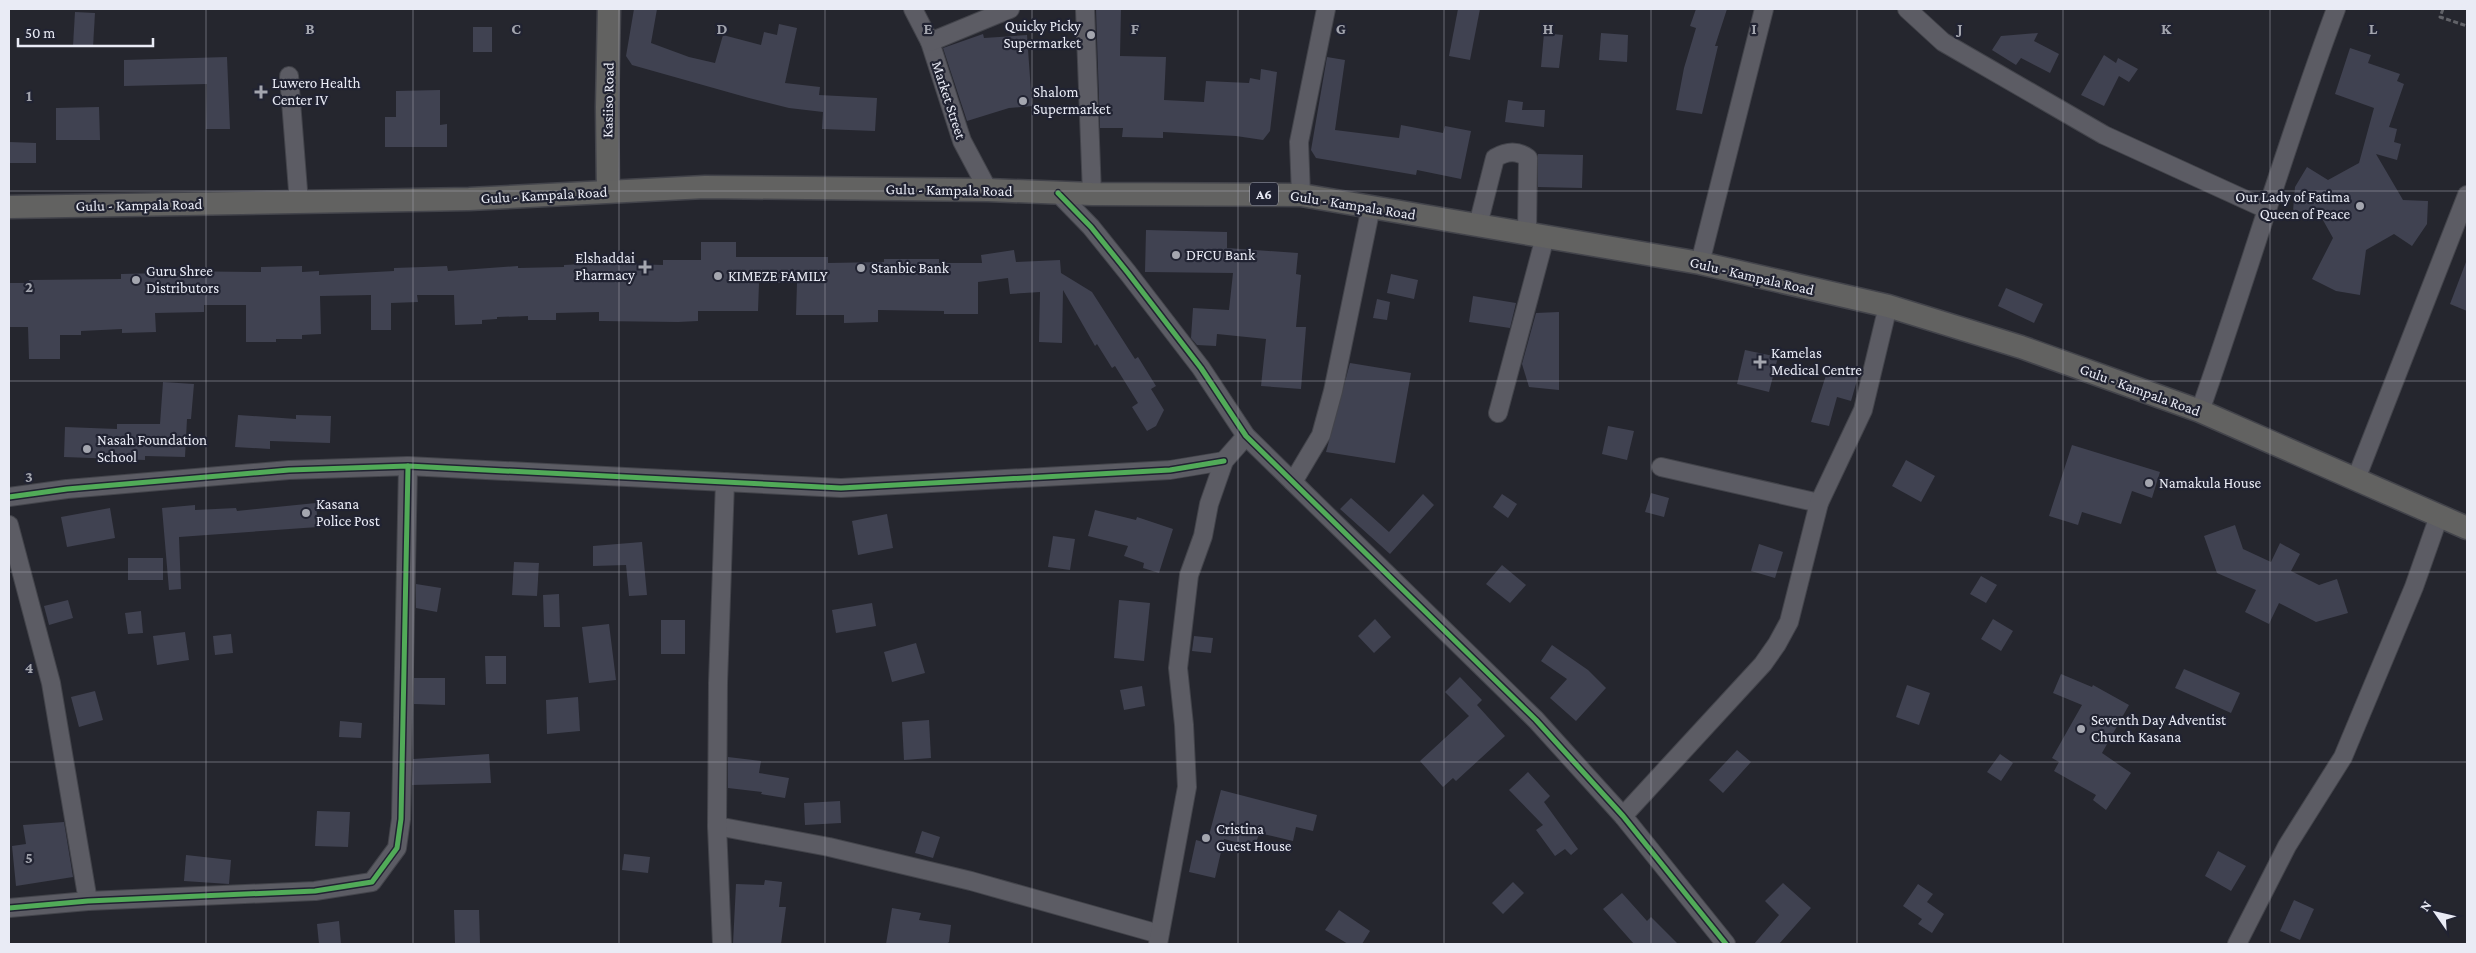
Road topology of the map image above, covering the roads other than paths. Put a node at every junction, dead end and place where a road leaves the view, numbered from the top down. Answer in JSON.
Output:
{"nodes":[{"id":1,"x":609,"y":9,"type":"edge"},
{"id":2,"x":913,"y":9,"type":"edge"},
{"id":3,"x":1010,"y":9,"type":"edge"},
{"id":4,"x":1085,"y":9,"type":"edge"},
{"id":5,"x":1326,"y":9,"type":"edge"},
{"id":6,"x":1764,"y":9,"type":"edge"},
{"id":7,"x":2336,"y":9,"type":"edge"},
{"id":8,"x":1914,"y":12,"type":"edge"},
{"id":9,"x":930,"y":42,"type":"junction"},
{"id":10,"x":289,"y":76,"type":"dead end"},
{"id":11,"x":988,"y":190,"type":"junction"},
{"id":12,"x":608,"y":191,"type":"junction"},
{"id":13,"x":1058,"y":193,"type":"junction"},
{"id":14,"x":1092,"y":194,"type":"junction"},
{"id":15,"x":1301,"y":194,"type":"junction"},
{"id":16,"x":2467,"y":195,"type":"edge"},
{"id":17,"x":299,"y":203,"type":"junction"},
{"id":18,"x":9,"y":207,"type":"edge"},
{"id":19,"x":1370,"y":207,"type":"junction"},
{"id":20,"x":2266,"y":209,"type":"junction"},
{"id":21,"x":1478,"y":225,"type":"junction"},
{"id":22,"x":1536,"y":235,"type":"junction"},
{"id":23,"x":1700,"y":263,"type":"junction"},
{"id":24,"x":1888,"y":306,"type":"junction"},
{"id":25,"x":2200,"y":412,"type":"junction"},
{"id":26,"x":1498,"y":413,"type":"dead end"},
{"id":27,"x":1246,"y":436,"type":"junction"},
{"id":28,"x":1224,"y":461,"type":"junction"},
{"id":29,"x":408,"y":466,"type":"junction"},
{"id":30,"x":1662,"y":467,"type":"dead end"},
{"id":31,"x":2356,"y":479,"type":"junction"},
{"id":32,"x":725,"y":482,"type":"junction"},
{"id":33,"x":1293,"y":482,"type":"junction"},
{"id":34,"x":9,"y":497,"type":"edge"},
{"id":35,"x":1819,"y":503,"type":"junction"},
{"id":36,"x":2440,"y":516,"type":"junction"},
{"id":37,"x":9,"y":525,"type":"edge"},
{"id":38,"x":2467,"y":528,"type":"edge"},
{"id":39,"x":1623,"y":816,"type":"junction"},
{"id":40,"x":717,"y":826,"type":"junction"},
{"id":41,"x":88,"y":901,"type":"junction"},
{"id":42,"x":9,"y":908,"type":"edge"},
{"id":43,"x":1159,"y":939,"type":"edge"},
{"id":44,"x":722,"y":944,"type":"edge"},
{"id":45,"x":1726,"y":944,"type":"edge"},
{"id":46,"x":2236,"y":944,"type":"edge"}],
"edges":[{"from":1,"to":12,"type":"main road","name":"Kasiiso Road"},
{"from":2,"to":9,"type":"street","name":"Market Street"},
{"from":3,"to":9,"type":"street"},
{"from":4,"to":14,"type":"street"},
{"from":5,"to":15,"type":"street"},
{"from":6,"to":23,"type":"street"},
{"from":7,"to":20,"type":"street"},
{"from":8,"to":20,"type":"street"},
{"from":9,"to":11,"type":"street","name":"Market Street"},
{"from":10,"to":17,"type":"street"},
{"from":11,"to":12,"type":"main road","name":"Gulu - Kampala Road","number":"A6"},
{"from":11,"to":13,"type":"main road","name":"Gulu - Kampala Road","number":"A6"},
{"from":12,"to":17,"type":"main road","name":"Gulu - Kampala Road","number":"A6"},
{"from":13,"to":14,"type":"main road","name":"Gulu - Kampala Road","number":"A6"},
{"from":13,"to":27,"type":"street"},
{"from":14,"to":15,"type":"main road","name":"Gulu - Kampala Road","number":"A6"},
{"from":15,"to":19,"type":"main road","name":"Gulu - Kampala Road","number":"A6"},
{"from":16,"to":31,"type":"street"},
{"from":17,"to":18,"type":"main road","name":"Gulu - Kampala Road","number":"A6"},
{"from":19,"to":21,"type":"main road","name":"Gulu - Kampala Road","number":"A6"},
{"from":19,"to":33,"type":"street"},
{"from":20,"to":25,"type":"street"},
{"from":21,"to":22,"type":"main road","name":"Gulu - Kampala Road","number":"A6"},
{"from":21,"to":22,"type":"street"},
{"from":22,"to":23,"type":"main road","name":"Gulu - Kampala Road","number":"A6"},
{"from":22,"to":26,"type":"street"},
{"from":23,"to":24,"type":"main road","name":"Gulu - Kampala Road","number":"A6"},
{"from":24,"to":25,"type":"main road","name":"Gulu - Kampala Road","number":"A6"},
{"from":24,"to":35,"type":"street"},
{"from":25,"to":31,"type":"main road","name":"Gulu - Kampala Road","number":"A6"},
{"from":27,"to":28,"type":"street"},
{"from":27,"to":33,"type":"street"},
{"from":28,"to":32,"type":"street"},
{"from":28,"to":43,"type":"street"},
{"from":29,"to":32,"type":"street"},
{"from":29,"to":34,"type":"street"},
{"from":29,"to":41,"type":"street"},
{"from":30,"to":35,"type":"street"},
{"from":31,"to":36,"type":"main road","name":"Gulu - Kampala Road","number":"A6"},
{"from":32,"to":40,"type":"street"},
{"from":33,"to":39,"type":"street"},
{"from":35,"to":39,"type":"street"},
{"from":36,"to":38,"type":"main road","name":"Gulu - Kampala Road","number":"A6"},
{"from":36,"to":46,"type":"street"},
{"from":37,"to":41,"type":"street"},
{"from":39,"to":45,"type":"street"},
{"from":40,"to":43,"type":"street"},
{"from":40,"to":44,"type":"street"},
{"from":41,"to":42,"type":"street"}]}
